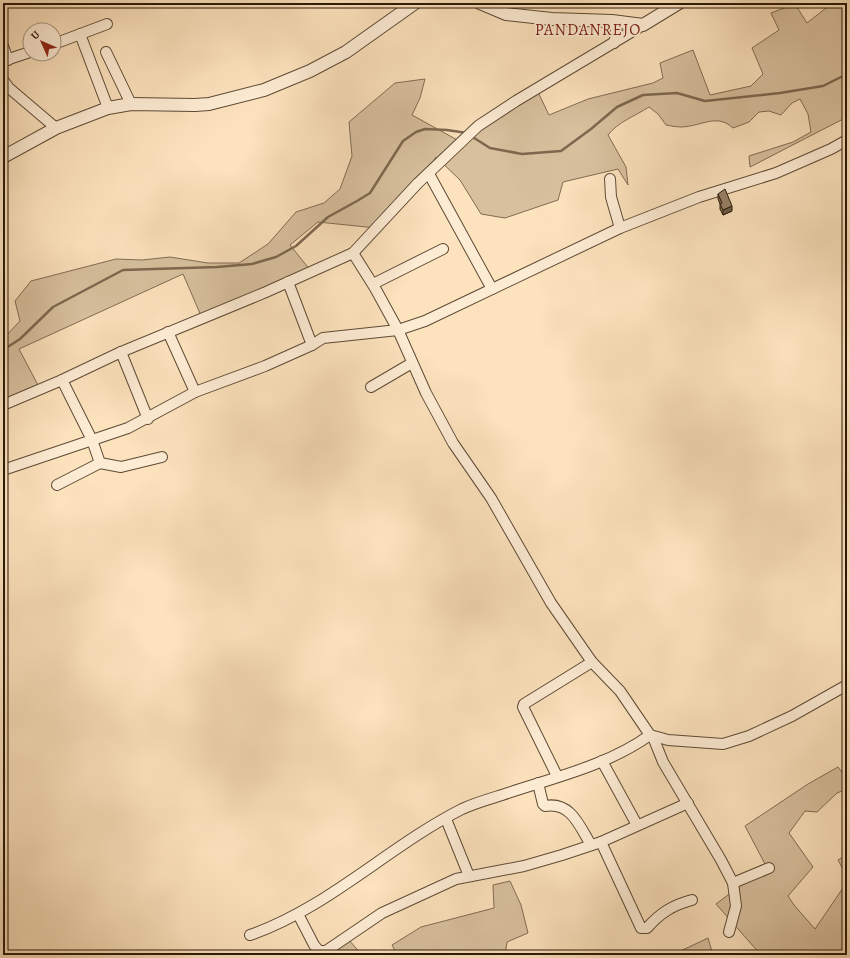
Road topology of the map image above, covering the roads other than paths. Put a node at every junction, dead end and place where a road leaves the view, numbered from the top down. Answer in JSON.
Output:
{"nodes":[{"id":1,"x":416,"y":3,"type":"edge"},
{"id":2,"x":480,"y":3,"type":"edge"},
{"id":3,"x":679,"y":3,"type":"edge"},
{"id":4,"x":612,"y":21,"type":"junction"},
{"id":5,"x":107,"y":24,"type":"dead end"},
{"id":6,"x":643,"y":25,"type":"junction"},
{"id":7,"x":80,"y":34,"type":"junction"},
{"id":8,"x":62,"y":41,"type":"edge"},
{"id":9,"x":614,"y":44,"type":"junction"},
{"id":10,"x":3,"y":46,"type":"edge"},
{"id":11,"x":106,"y":52,"type":"dead end"},
{"id":12,"x":22,"y":55,"type":"edge"},
{"id":13,"x":6,"y":60,"type":"edge"},
{"id":14,"x":3,"y":80,"type":"edge"},
{"id":15,"x":131,"y":104,"type":"junction"},
{"id":16,"x":108,"y":108,"type":"junction"},
{"id":17,"x":56,"y":128,"type":"junction"},
{"id":18,"x":847,"y":140,"type":"edge"},
{"id":19,"x":3,"y":157,"type":"edge"},
{"id":20,"x":429,"y":174,"type":"junction"},
{"id":21,"x":610,"y":179,"type":"dead end"},
{"id":22,"x":620,"y":228,"type":"junction"},
{"id":23,"x":443,"y":249,"type":"dead end"},
{"id":24,"x":353,"y":253,"type":"junction"},
{"id":25,"x":288,"y":282,"type":"junction"},
{"id":26,"x":373,"y":284,"type":"junction"},
{"id":27,"x":492,"y":289,"type":"junction"},
{"id":28,"x":398,"y":330,"type":"junction"},
{"id":29,"x":168,"y":332,"type":"junction"},
{"id":30,"x":312,"y":345,"type":"junction"},
{"id":31,"x":121,"y":352,"type":"junction"},
{"id":32,"x":412,"y":363,"type":"junction"},
{"id":33,"x":62,"y":380,"type":"junction"},
{"id":34,"x":371,"y":387,"type":"dead end"},
{"id":35,"x":195,"y":392,"type":"junction"},
{"id":36,"x":3,"y":405,"type":"edge"},
{"id":37,"x":148,"y":419,"type":"junction"},
{"id":38,"x":92,"y":440,"type":"junction"},
{"id":39,"x":162,"y":457,"type":"dead end"},
{"id":40,"x":100,"y":463,"type":"junction"},
{"id":41,"x":3,"y":470,"type":"edge"},
{"id":42,"x":57,"y":485,"type":"dead end"},
{"id":43,"x":592,"y":662,"type":"junction"},
{"id":44,"x":847,"y":685,"type":"edge"},
{"id":45,"x":651,"y":736,"type":"junction"},
{"id":46,"x":602,"y":761,"type":"junction"},
{"id":47,"x":557,"y":776,"type":"junction"},
{"id":48,"x":538,"y":783,"type":"junction"},
{"id":49,"x":688,"y":803,"type":"junction"},
{"id":50,"x":446,"y":819,"type":"junction"},
{"id":51,"x":637,"y":826,"type":"junction"},
{"id":52,"x":601,"y":842,"type":"junction"},
{"id":53,"x":591,"y":845,"type":"junction"},
{"id":54,"x":769,"y":868,"type":"dead end"},
{"id":55,"x":469,"y":876,"type":"junction"},
{"id":56,"x":733,"y":883,"type":"junction"},
{"id":57,"x":692,"y":900,"type":"dead end"},
{"id":58,"x":298,"y":914,"type":"junction"},
{"id":59,"x":729,"y":932,"type":"dead end"},
{"id":60,"x":250,"y":935,"type":"dead end"}],
"edges":[{"from":1,"to":15,"type":"street"},
{"from":2,"to":4,"type":"street"},
{"from":3,"to":6,"type":"street"},
{"from":4,"to":6,"type":"street"},
{"from":4,"to":9,"type":"street"},
{"from":5,"to":7,"type":"street"},
{"from":6,"to":9,"type":"street"},
{"from":7,"to":8,"type":"street"},
{"from":7,"to":16,"type":"street"},
{"from":9,"to":20,"type":"street"},
{"from":10,"to":13,"type":"street"},
{"from":11,"to":15,"type":"street"},
{"from":12,"to":13,"type":"street"},
{"from":14,"to":17,"type":"street"},
{"from":15,"to":16,"type":"street"},
{"from":16,"to":17,"type":"street"},
{"from":17,"to":19,"type":"street"},
{"from":18,"to":22,"type":"street"},
{"from":20,"to":24,"type":"street"},
{"from":20,"to":27,"type":"street"},
{"from":21,"to":22,"type":"street"},
{"from":22,"to":27,"type":"street"},
{"from":23,"to":26,"type":"street"},
{"from":24,"to":25,"type":"street"},
{"from":24,"to":26,"type":"street"},
{"from":25,"to":29,"type":"street"},
{"from":25,"to":30,"type":"street"},
{"from":26,"to":28,"type":"street"},
{"from":27,"to":28,"type":"street"},
{"from":28,"to":30,"type":"street"},
{"from":28,"to":32,"type":"street"},
{"from":29,"to":31,"type":"street"},
{"from":29,"to":35,"type":"street"},
{"from":30,"to":35,"type":"street"},
{"from":31,"to":33,"type":"street"},
{"from":31,"to":37,"type":"street"},
{"from":32,"to":34,"type":"street"},
{"from":32,"to":43,"type":"street"},
{"from":33,"to":36,"type":"street"},
{"from":33,"to":38,"type":"street"},
{"from":35,"to":37,"type":"street"},
{"from":37,"to":38,"type":"street"},
{"from":38,"to":40,"type":"street"},
{"from":38,"to":41,"type":"street"},
{"from":39,"to":40,"type":"street"},
{"from":40,"to":42,"type":"street"},
{"from":43,"to":45,"type":"street"},
{"from":43,"to":47,"type":"street"},
{"from":44,"to":45,"type":"street"},
{"from":45,"to":46,"type":"street"},
{"from":45,"to":49,"type":"street"},
{"from":46,"to":47,"type":"street"},
{"from":46,"to":51,"type":"street"},
{"from":47,"to":48,"type":"street"},
{"from":48,"to":50,"type":"street"},
{"from":48,"to":53,"type":"street"},
{"from":49,"to":51,"type":"street"},
{"from":49,"to":56,"type":"street"},
{"from":50,"to":55,"type":"street"},
{"from":50,"to":58,"type":"street"},
{"from":51,"to":52,"type":"street"},
{"from":52,"to":53,"type":"street"},
{"from":52,"to":57,"type":"street"},
{"from":53,"to":55,"type":"street"},
{"from":54,"to":56,"type":"street"},
{"from":55,"to":58,"type":"street"},
{"from":56,"to":59,"type":"street"},
{"from":58,"to":60,"type":"street"}]}
